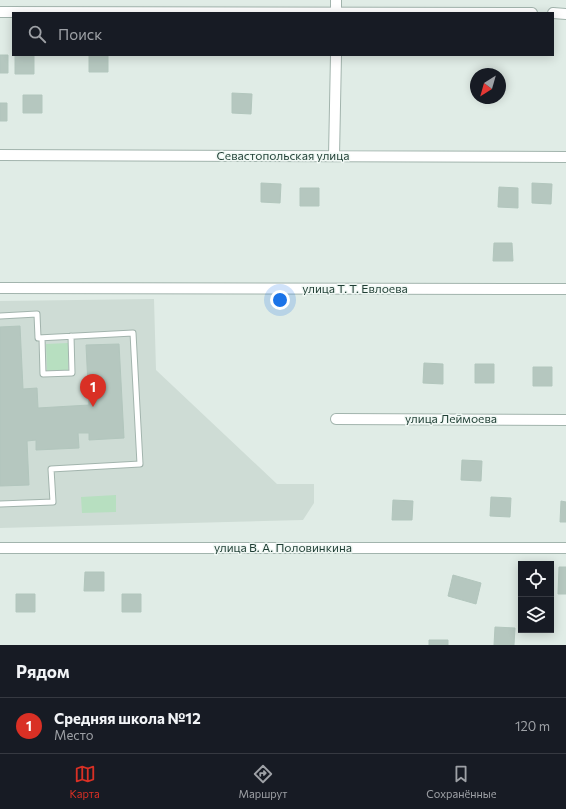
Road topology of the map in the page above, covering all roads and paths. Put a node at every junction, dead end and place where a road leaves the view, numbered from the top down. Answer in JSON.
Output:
{"nodes":[{"id":1,"x":336,"y":0,"type":"edge"},
{"id":2,"x":0,"y":12,"type":"edge"},
{"id":3,"x":336,"y":12,"type":"edge"},
{"id":4,"x":554,"y":13,"type":"edge"},
{"id":5,"x":566,"y":14,"type":"edge"},
{"id":6,"x":336,"y":56,"type":"edge"},
{"id":7,"x":0,"y":155,"type":"edge"},
{"id":8,"x":334,"y":156,"type":"junction"},
{"id":9,"x":566,"y":157,"type":"edge"},
{"id":10,"x":0,"y":288,"type":"edge"},
{"id":11,"x":566,"y":289,"type":"edge"},
{"id":12,"x":0,"y":316,"type":"edge"},
{"id":13,"x":71,"y":336,"type":"junction"},
{"id":14,"x":42,"y":338,"type":"junction"},
{"id":15,"x":336,"y":419,"type":"dead end"},
{"id":16,"x":566,"y":420,"type":"edge"},
{"id":17,"x":0,"y":504,"type":"edge"},
{"id":18,"x":0,"y":548,"type":"edge"},
{"id":19,"x":566,"y":548,"type":"edge"}],
"edges":[{"from":1,"to":3,"type":"street"},
{"from":2,"to":3,"type":"street"},
{"from":4,"to":5,"type":"street"},
{"from":6,"to":8,"type":"street"},
{"from":7,"to":8,"type":"street","name":"Севастопольская улица"},
{"from":8,"to":9,"type":"street","name":"Севастопольская улица"},
{"from":10,"to":11,"type":"street","name":"улица Т. Т. Евлоева"},
{"from":12,"to":14,"type":"lane"},
{"from":13,"to":14,"type":"lane"},
{"from":13,"to":14,"type":"lane"},
{"from":13,"to":17,"type":"lane"},
{"from":15,"to":16,"type":"street","name":"улица Леймоева"},
{"from":18,"to":19,"type":"street","name":"улица В. А. Половинкина"}]}
